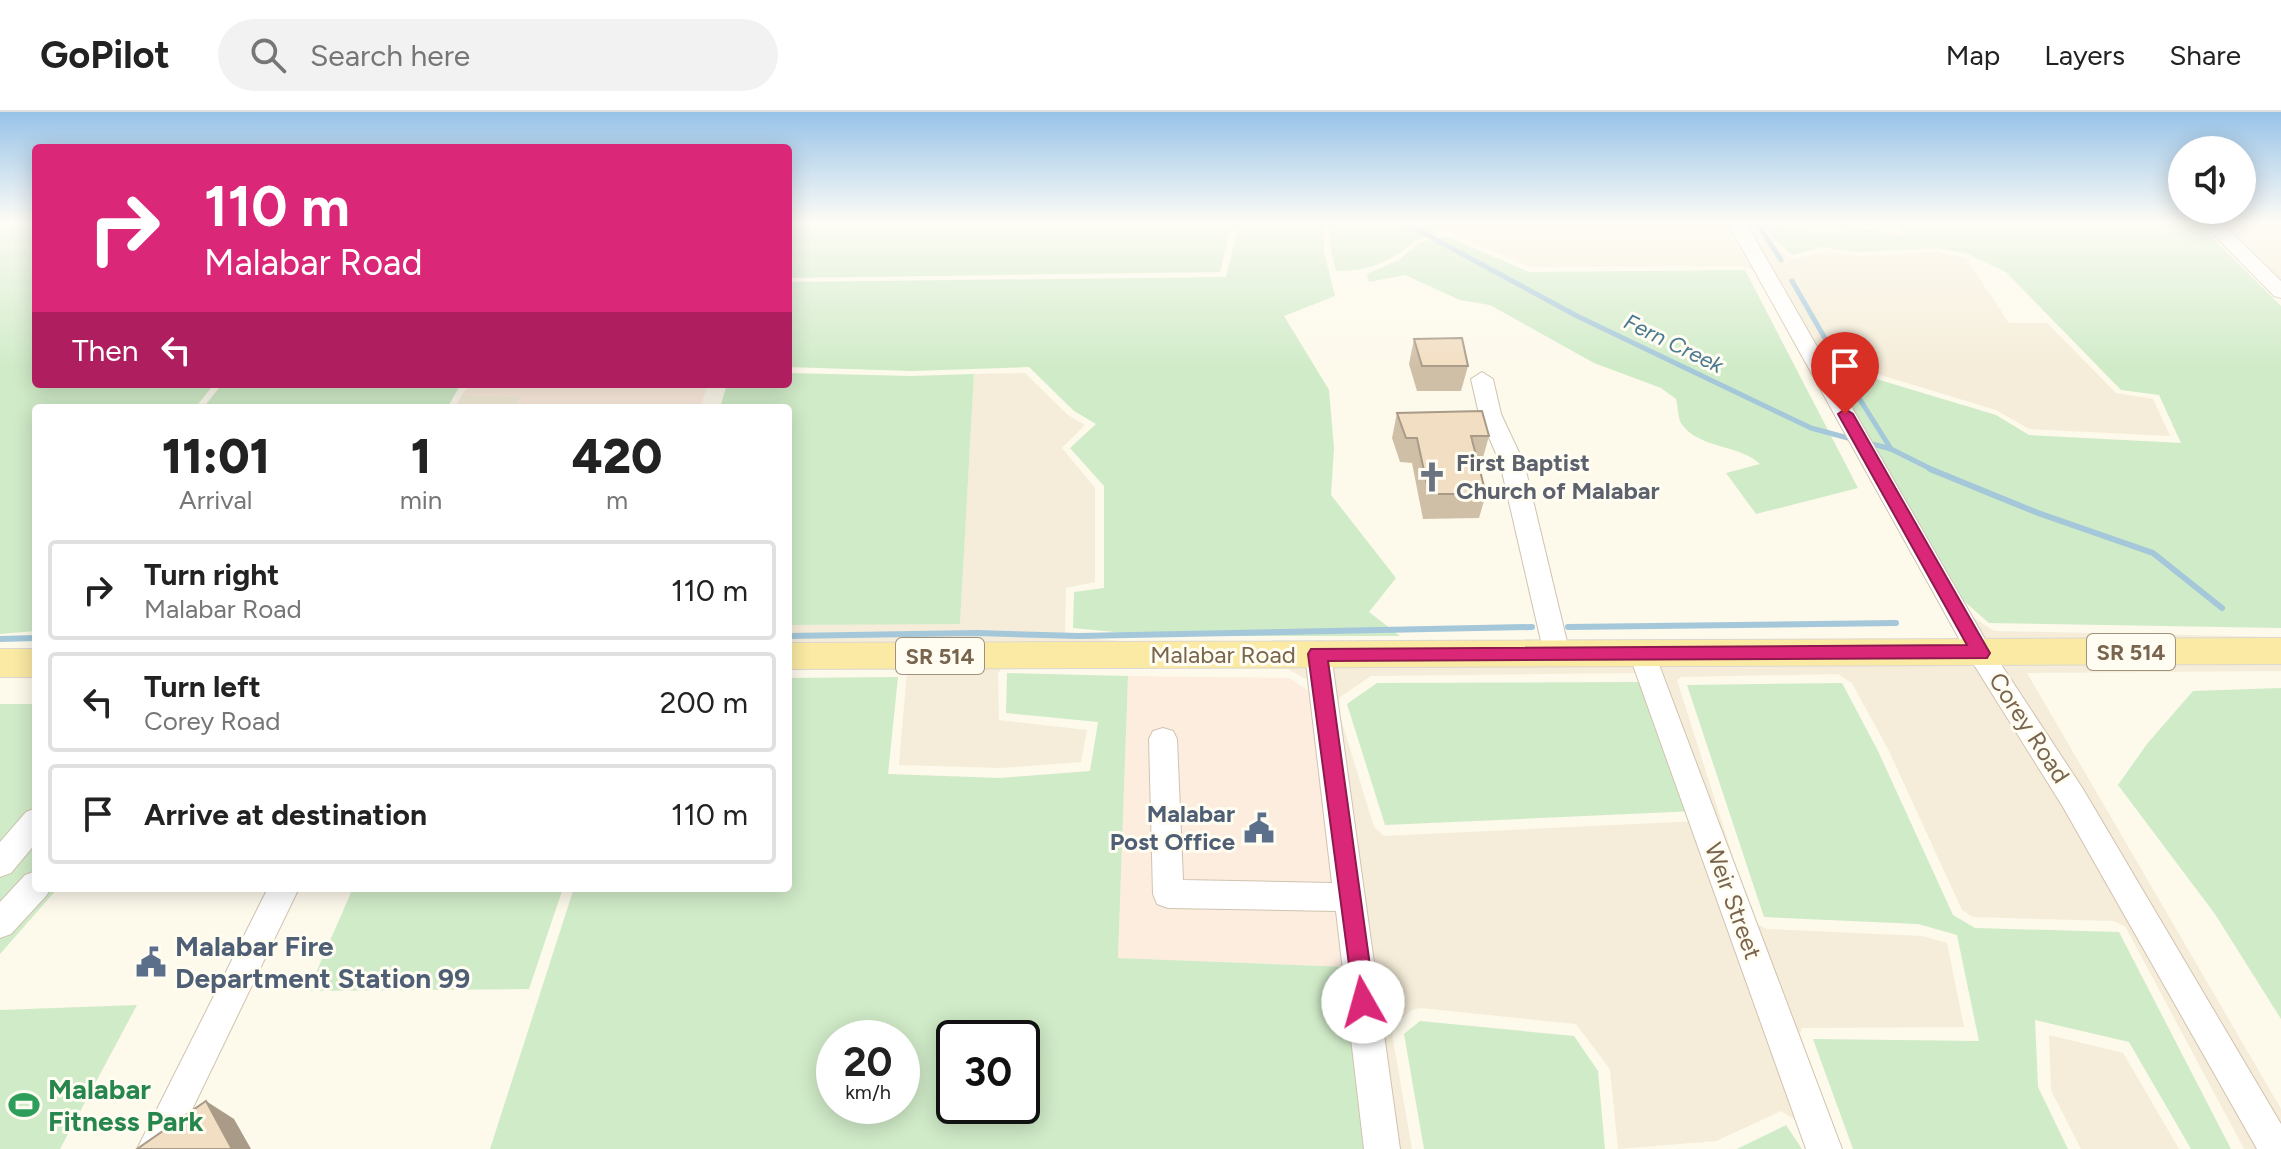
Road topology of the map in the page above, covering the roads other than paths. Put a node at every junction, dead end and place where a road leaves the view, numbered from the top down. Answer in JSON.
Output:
{"nodes":[{"id":1,"x":1764,"y":271,"type":"edge"},
{"id":2,"x":2260,"y":271,"type":"edge"},
{"id":3,"x":2281,"y":292,"type":"edge"},
{"id":4,"x":1482,"y":379,"type":"dead end"},
{"id":5,"x":2281,"y":651,"type":"edge"},
{"id":6,"x":1980,"y":653,"type":"junction"},
{"id":7,"x":1318,"y":654,"type":"junction"},
{"id":8,"x":1557,"y":654,"type":"junction"},
{"id":9,"x":1642,"y":654,"type":"junction"},
{"id":10,"x":792,"y":656,"type":"edge"},
{"id":11,"x":0,"y":663,"type":"edge"},
{"id":12,"x":32,"y":663,"type":"edge"},
{"id":13,"x":1163,"y":739,"type":"dead end"},
{"id":14,"x":32,"y":826,"type":"edge"},
{"id":15,"x":0,"y":864,"type":"edge"},
{"id":16,"x":32,"y":889,"type":"edge"},
{"id":17,"x":282,"y":892,"type":"edge"},
{"id":18,"x":1350,"y":897,"type":"junction"},
{"id":19,"x":0,"y":924,"type":"edge"},
{"id":20,"x":155,"y":1149,"type":"edge"},
{"id":21,"x":1382,"y":1149,"type":"edge"},
{"id":22,"x":1824,"y":1149,"type":"edge"},
{"id":23,"x":2276,"y":1149,"type":"edge"}],
"edges":[{"from":1,"to":6,"type":"street","name":"Corey Road"},
{"from":2,"to":3,"type":"street"},
{"from":4,"to":8,"type":"street"},
{"from":5,"to":6,"type":"main road","name":"Malabar Road","number":"SR 514"},
{"from":6,"to":9,"type":"main road","name":"Malabar Road","number":"SR 514"},
{"from":6,"to":23,"type":"street","name":"Corey Road"},
{"from":7,"to":8,"type":"main road","name":"Malabar Road","number":"SR 514"},
{"from":7,"to":10,"type":"main road","name":"Malabar Road","number":"SR 514"},
{"from":7,"to":18,"type":"street"},
{"from":8,"to":9,"type":"main road","name":"Malabar Road","number":"SR 514"},
{"from":9,"to":22,"type":"street","name":"Weir Street"},
{"from":11,"to":12,"type":"main road"},
{"from":13,"to":18,"type":"street"},
{"from":14,"to":15,"type":"street"},
{"from":16,"to":19,"type":"street"},
{"from":17,"to":20,"type":"street"},
{"from":18,"to":21,"type":"street"}]}
